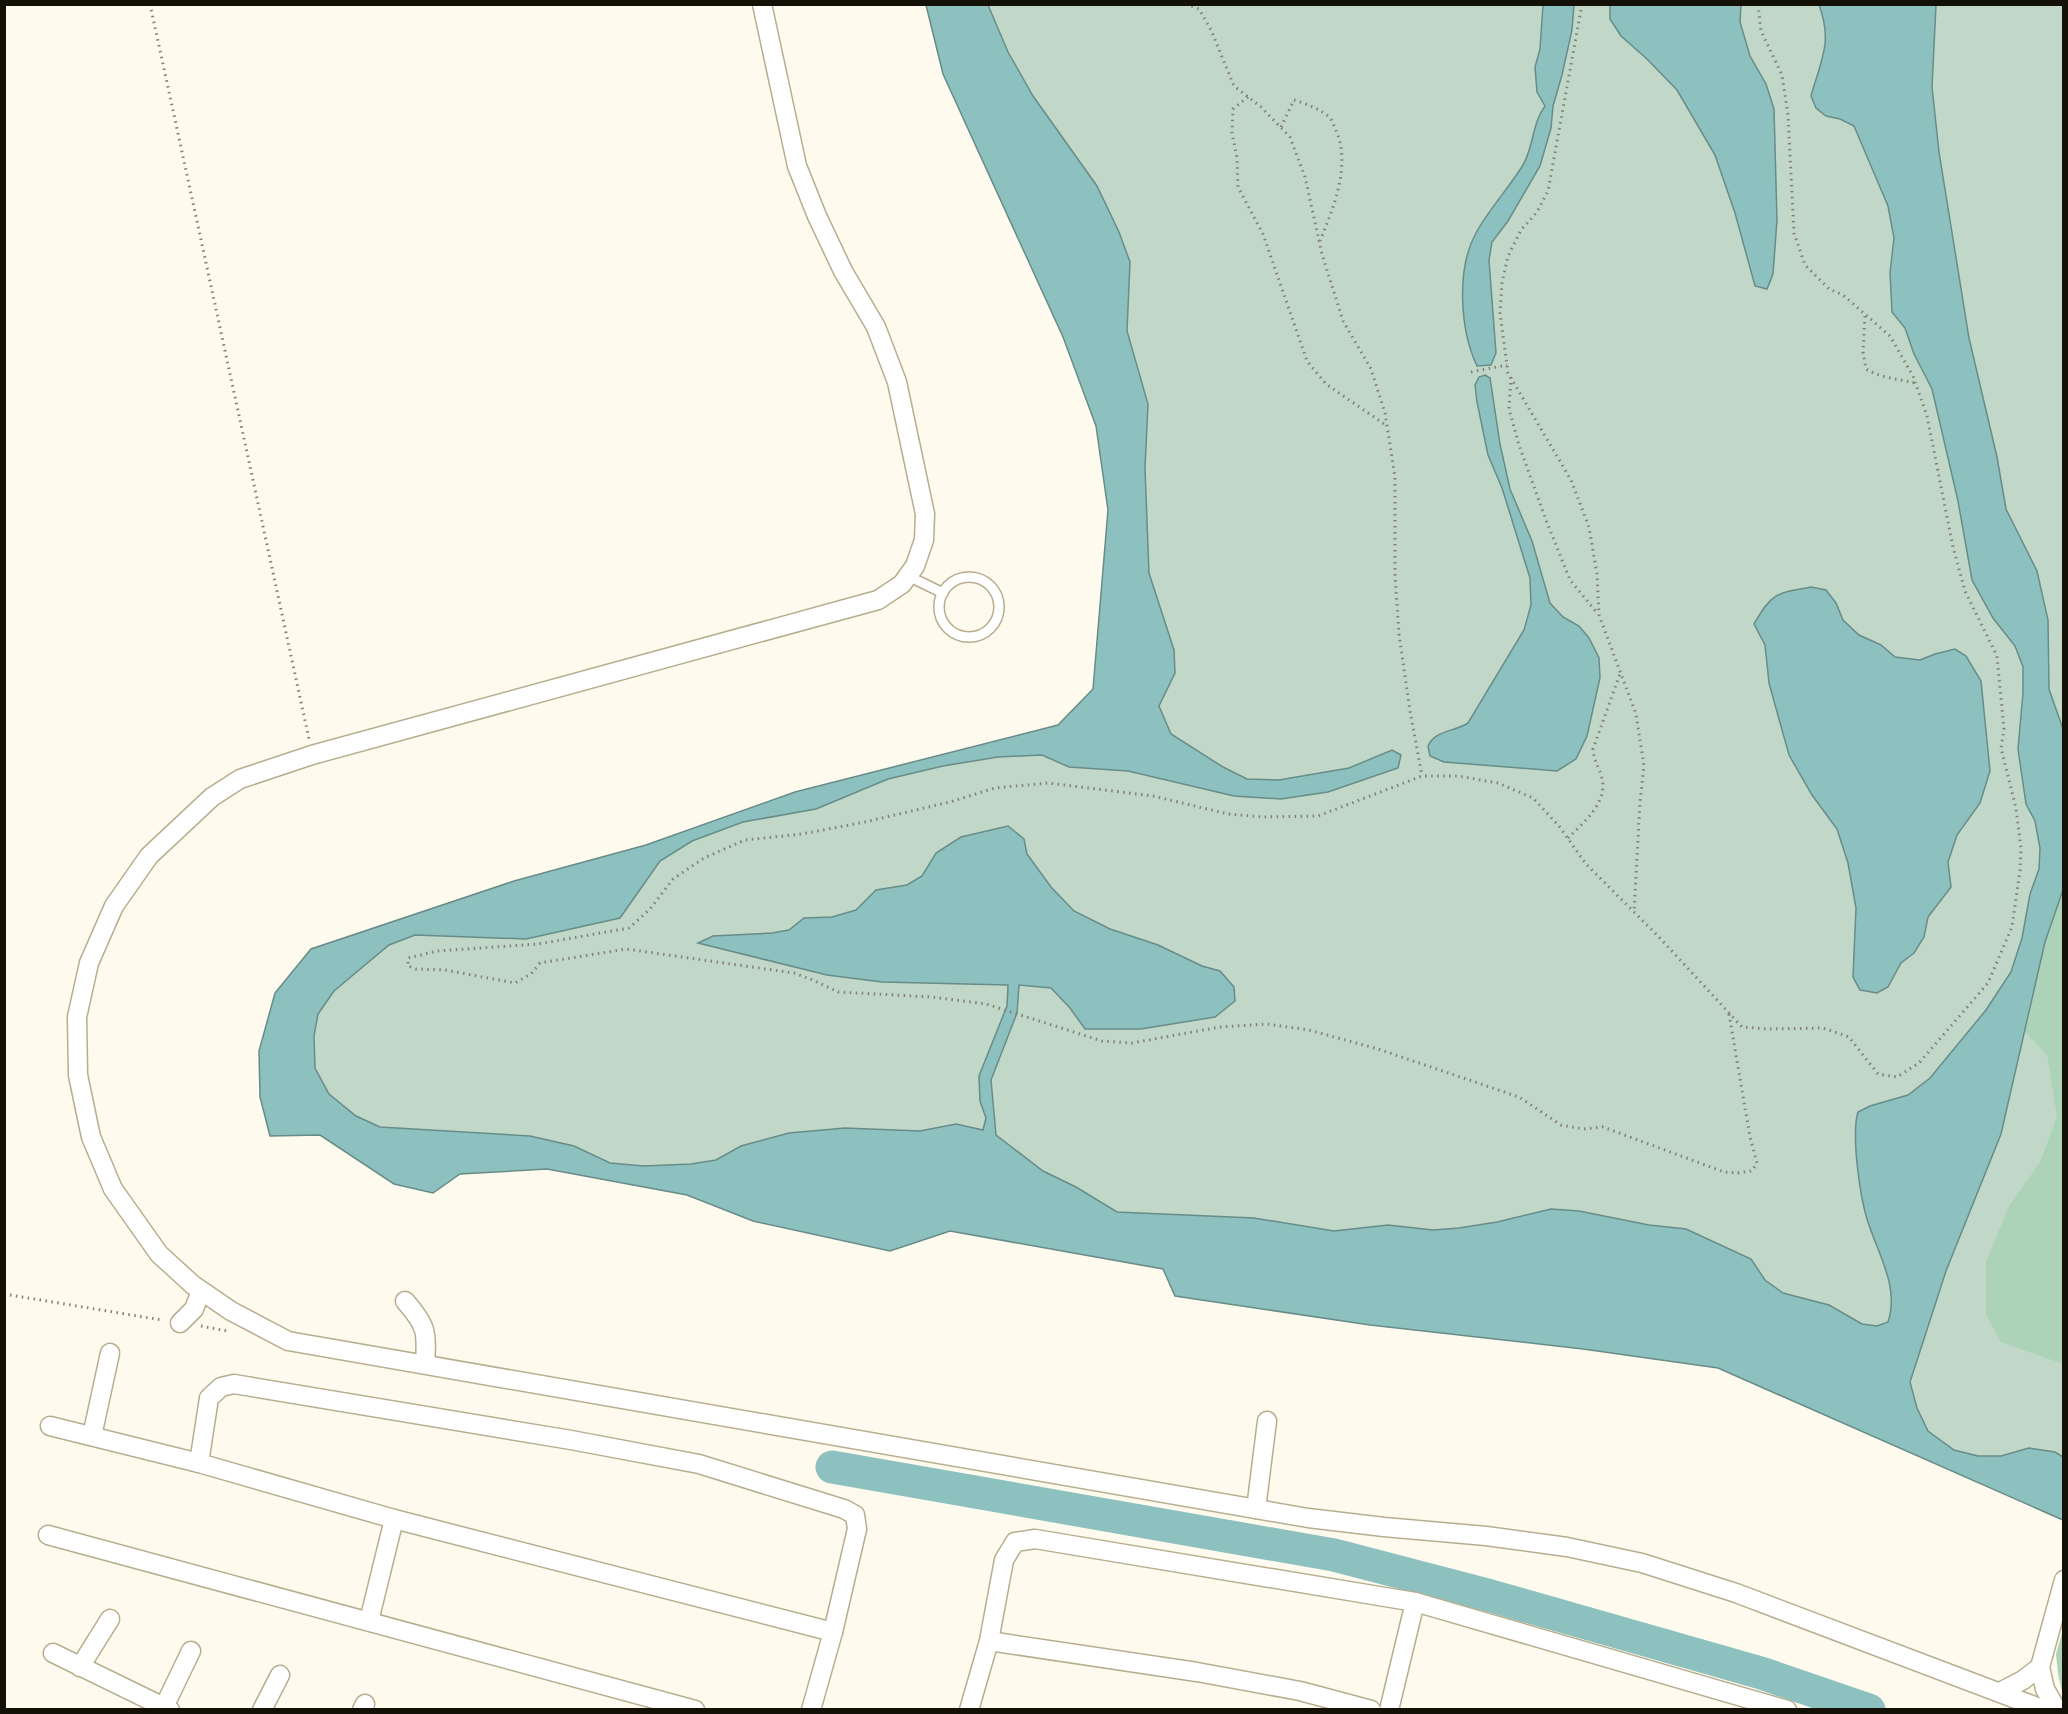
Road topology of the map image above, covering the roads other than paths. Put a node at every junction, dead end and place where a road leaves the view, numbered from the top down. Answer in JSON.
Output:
{"nodes":[{"id":1,"x":762,"y":4,"type":"edge"},
{"id":2,"x":908,"y":576,"type":"junction"},
{"id":3,"x":943,"y":593,"type":"junction"},
{"id":4,"x":201,"y":1291,"type":"junction"},
{"id":5,"x":405,"y":1301,"type":"dead end"},
{"id":6,"x":180,"y":1323,"type":"road end"},
{"id":7,"x":110,"y":1353,"type":"dead end"},
{"id":8,"x":425,"y":1364,"type":"junction"},
{"id":9,"x":1267,"y":1421,"type":"dead end"},
{"id":10,"x":50,"y":1426,"type":"dead end"},
{"id":11,"x":92,"y":1436,"type":"junction"},
{"id":12,"x":199,"y":1463,"type":"junction"},
{"id":13,"x":1256,"y":1509,"type":"junction"},
{"id":14,"x":394,"y":1518,"type":"junction"},
{"id":15,"x":48,"y":1535,"type":"dead end"},
{"id":16,"x":2064,"y":1580,"type":"edge"},
{"id":17,"x":1415,"y":1602,"type":"junction"},
{"id":18,"x":110,"y":1619,"type":"dead end"},
{"id":19,"x":369,"y":1622,"type":"junction"},
{"id":20,"x":833,"y":1632,"type":"junction"},
{"id":21,"x":989,"y":1641,"type":"junction"},
{"id":22,"x":191,"y":1651,"type":"dead end"},
{"id":23,"x":53,"y":1653,"type":"dead end"},
{"id":24,"x":80,"y":1667,"type":"junction"},
{"id":25,"x":2040,"y":1667,"type":"junction"},
{"id":26,"x":280,"y":1675,"type":"dead end"},
{"id":27,"x":2000,"y":1692,"type":"junction"},
{"id":28,"x":167,"y":1708,"type":"edge"},
{"id":29,"x":262,"y":1710,"type":"edge"},
{"id":30,"x":694,"y":1710,"type":"edge"},
{"id":31,"x":811,"y":1710,"type":"edge"},
{"id":32,"x":969,"y":1710,"type":"edge"},
{"id":33,"x":1371,"y":1710,"type":"edge"},
{"id":34,"x":1389,"y":1710,"type":"edge"},
{"id":35,"x":1787,"y":1710,"type":"edge"},
{"id":36,"x":2045,"y":1710,"type":"edge"},
{"id":37,"x":2057,"y":1710,"type":"edge"}],
"edges":[{"from":1,"to":2,"type":"street"},
{"from":2,"to":3,"type":"lane"},
{"from":2,"to":4,"type":"street"},
{"from":3,"to":3,"type":"lane"},
{"from":4,"to":6,"type":"street"},
{"from":4,"to":8,"type":"street"},
{"from":5,"to":8,"type":"street"},
{"from":7,"to":11,"type":"street"},
{"from":8,"to":13,"type":"street"},
{"from":9,"to":13,"type":"street"},
{"from":10,"to":11,"type":"street"},
{"from":11,"to":12,"type":"street"},
{"from":12,"to":14,"type":"street"},
{"from":12,"to":20,"type":"street"},
{"from":13,"to":27,"type":"street"},
{"from":14,"to":19,"type":"street"},
{"from":14,"to":20,"type":"street"},
{"from":15,"to":19,"type":"street"},
{"from":16,"to":25,"type":"street"},
{"from":17,"to":21,"type":"street"},
{"from":17,"to":34,"type":"street"},
{"from":17,"to":35,"type":"street"},
{"from":18,"to":24,"type":"street"},
{"from":19,"to":30,"type":"street"},
{"from":20,"to":31,"type":"street"},
{"from":21,"to":32,"type":"street"},
{"from":21,"to":33,"type":"street"},
{"from":22,"to":28,"type":"street"},
{"from":23,"to":24,"type":"street"},
{"from":24,"to":28,"type":"street"},
{"from":25,"to":27,"type":"street"},
{"from":25,"to":37,"type":"street"},
{"from":26,"to":29,"type":"street"},
{"from":27,"to":36,"type":"street"}]}
